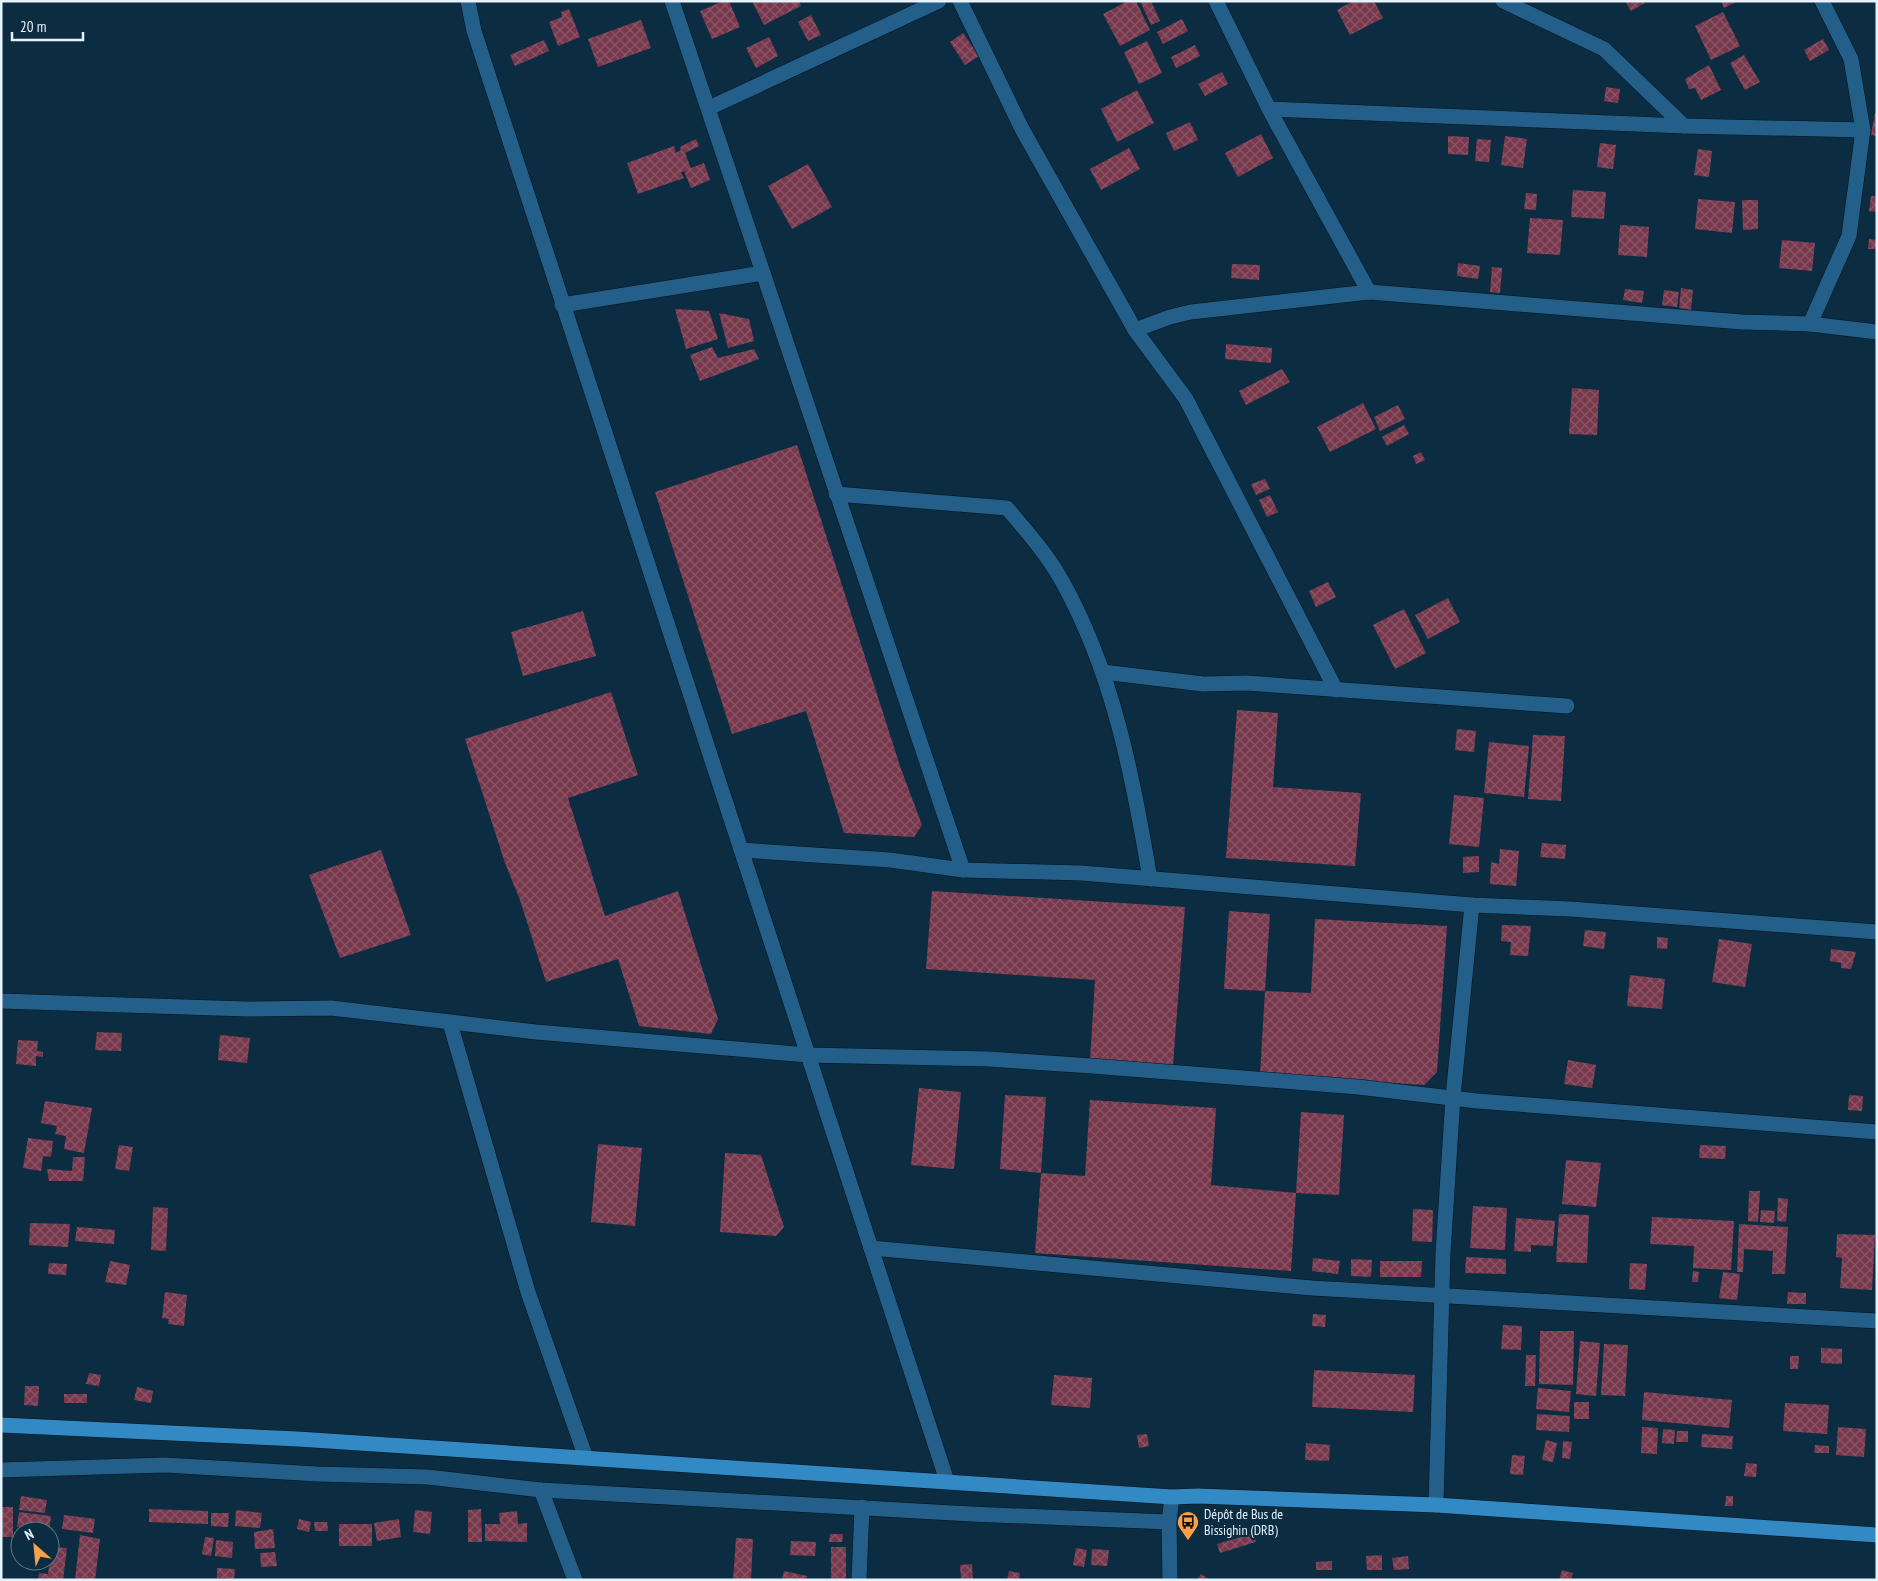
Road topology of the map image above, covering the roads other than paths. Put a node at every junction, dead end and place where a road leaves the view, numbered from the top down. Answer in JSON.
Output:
{"nodes":[{"id":1,"x":468,"y":1,"type":"edge"},
{"id":2,"x":672,"y":1,"type":"edge"},
{"id":3,"x":939,"y":1,"type":"edge"},
{"id":4,"x":960,"y":1,"type":"edge"},
{"id":5,"x":1216,"y":1,"type":"edge"},
{"id":6,"x":1503,"y":1,"type":"edge"},
{"id":7,"x":1822,"y":1,"type":"edge"},
{"id":8,"x":709,"y":108,"type":"junction"},
{"id":9,"x":1269,"y":110,"type":"junction"},
{"id":10,"x":1684,"y":126,"type":"junction"},
{"id":11,"x":1863,"y":130,"type":"junction"},
{"id":12,"x":763,"y":273,"type":"junction"},
{"id":13,"x":1369,"y":292,"type":"junction"},
{"id":14,"x":562,"y":305,"type":"junction"},
{"id":15,"x":1810,"y":324,"type":"junction"},
{"id":16,"x":1135,"y":330,"type":"junction"},
{"id":17,"x":1877,"y":332,"type":"edge"},
{"id":18,"x":836,"y":494,"type":"junction"},
{"id":19,"x":1103,"y":672,"type":"junction"},
{"id":20,"x":1336,"y":690,"type":"junction"},
{"id":21,"x":1567,"y":706,"type":"dead end"},
{"id":22,"x":741,"y":850,"type":"junction"},
{"id":23,"x":963,"y":870,"type":"junction"},
{"id":24,"x":1150,"y":879,"type":"junction"},
{"id":25,"x":1472,"y":905,"type":"junction"},
{"id":26,"x":1877,"y":932,"type":"edge"},
{"id":27,"x":1,"y":1001,"type":"edge"},
{"id":28,"x":450,"y":1022,"type":"junction"},
{"id":29,"x":808,"y":1055,"type":"junction"},
{"id":30,"x":1453,"y":1098,"type":"junction"},
{"id":31,"x":1877,"y":1132,"type":"edge"},
{"id":32,"x":871,"y":1248,"type":"junction"},
{"id":33,"x":1441,"y":1295,"type":"junction"},
{"id":34,"x":1877,"y":1321,"type":"edge"},
{"id":35,"x":1,"y":1425,"type":"edge"},
{"id":36,"x":586,"y":1458,"type":"junction"},
{"id":37,"x":1,"y":1470,"type":"edge"},
{"id":38,"x":947,"y":1481,"type":"junction"},
{"id":39,"x":541,"y":1490,"type":"junction"},
{"id":40,"x":1172,"y":1497,"type":"junction"},
{"id":41,"x":1436,"y":1505,"type":"junction"},
{"id":42,"x":862,"y":1507,"type":"junction"},
{"id":43,"x":1169,"y":1522,"type":"junction"},
{"id":44,"x":1877,"y":1535,"type":"edge"},
{"id":45,"x":576,"y":1580,"type":"edge"},
{"id":46,"x":859,"y":1580,"type":"edge"},
{"id":47,"x":1170,"y":1580,"type":"edge"}],
"edges":[{"from":1,"to":14,"type":"street"},
{"from":2,"to":8,"type":"street"},
{"from":3,"to":8,"type":"street"},
{"from":4,"to":16,"type":"street"},
{"from":5,"to":9,"type":"street"},
{"from":6,"to":10,"type":"street"},
{"from":7,"to":11,"type":"street"},
{"from":8,"to":12,"type":"street"},
{"from":9,"to":10,"type":"street"},
{"from":9,"to":13,"type":"street"},
{"from":10,"to":11,"type":"street"},
{"from":11,"to":15,"type":"street"},
{"from":12,"to":14,"type":"street"},
{"from":12,"to":18,"type":"street"},
{"from":13,"to":15,"type":"street"},
{"from":13,"to":16,"type":"street"},
{"from":14,"to":22,"type":"street"},
{"from":15,"to":17,"type":"street"},
{"from":16,"to":20,"type":"street"},
{"from":18,"to":19,"type":"street"},
{"from":18,"to":23,"type":"street"},
{"from":19,"to":20,"type":"street"},
{"from":19,"to":24,"type":"street"},
{"from":20,"to":21,"type":"street"},
{"from":22,"to":23,"type":"street"},
{"from":22,"to":29,"type":"street"},
{"from":23,"to":24,"type":"street"},
{"from":24,"to":25,"type":"street"},
{"from":25,"to":26,"type":"street"},
{"from":25,"to":30,"type":"street"},
{"from":27,"to":28,"type":"street"},
{"from":28,"to":29,"type":"street"},
{"from":28,"to":36,"type":"street"},
{"from":29,"to":30,"type":"street"},
{"from":29,"to":32,"type":"street"},
{"from":30,"to":31,"type":"street"},
{"from":30,"to":33,"type":"street"},
{"from":32,"to":33,"type":"street"},
{"from":32,"to":38,"type":"street"},
{"from":33,"to":34,"type":"street"},
{"from":33,"to":41,"type":"street"},
{"from":35,"to":36,"type":"main road"},
{"from":36,"to":38,"type":"main road"},
{"from":37,"to":39,"type":"street"},
{"from":38,"to":40,"type":"main road"},
{"from":39,"to":42,"type":"street"},
{"from":39,"to":45,"type":"street"},
{"from":40,"to":41,"type":"main road"},
{"from":40,"to":43,"type":"street"},
{"from":41,"to":44,"type":"main road"},
{"from":42,"to":43,"type":"street"},
{"from":42,"to":46,"type":"street"},
{"from":43,"to":47,"type":"street"}]}
